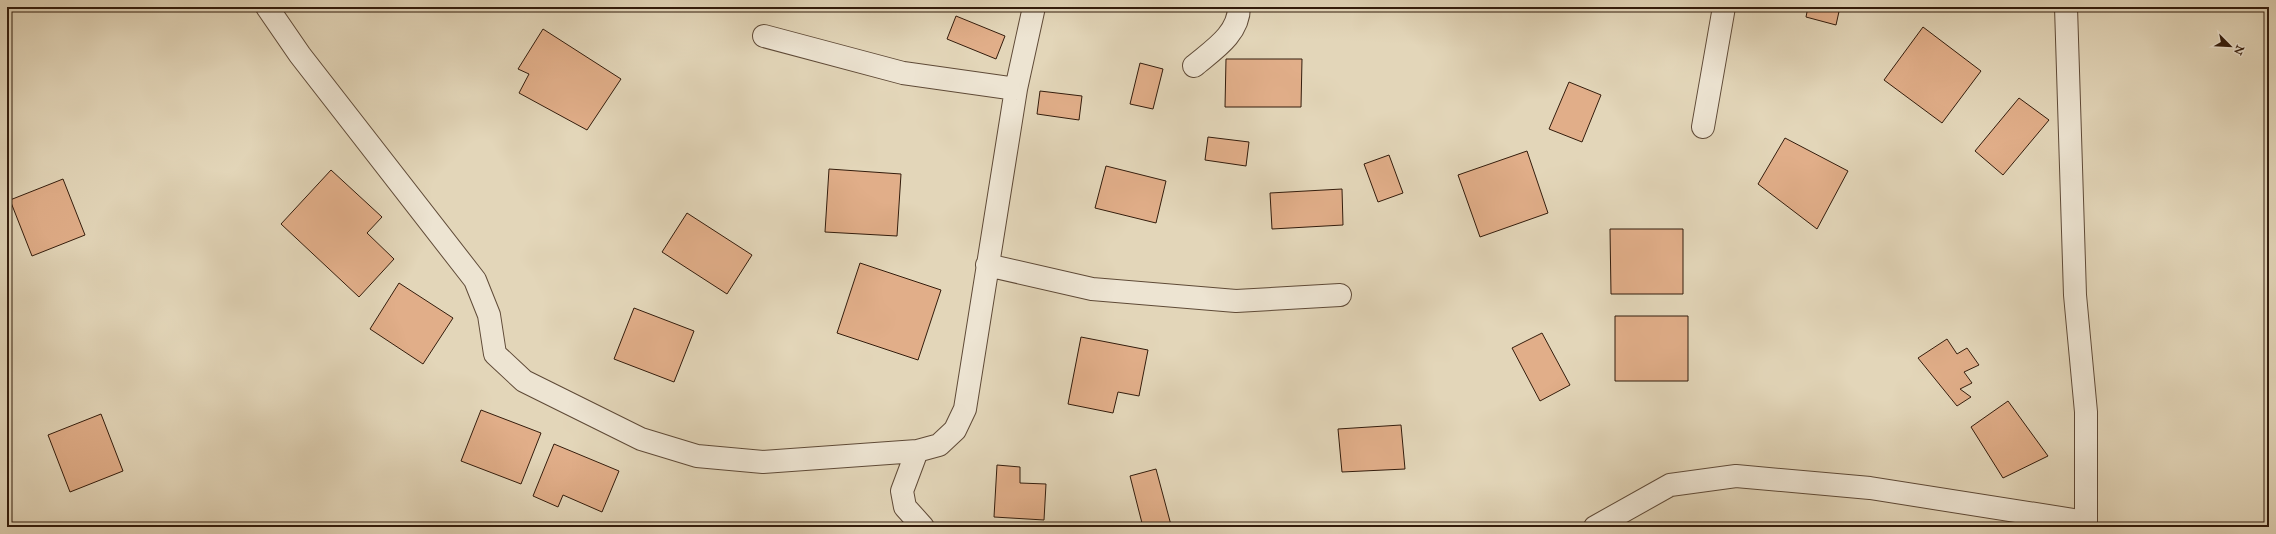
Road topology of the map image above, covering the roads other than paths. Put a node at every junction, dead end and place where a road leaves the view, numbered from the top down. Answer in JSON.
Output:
{"nodes":[{"id":1,"x":267,"y":7,"type":"edge"},
{"id":2,"x":1034,"y":7,"type":"edge"},
{"id":3,"x":1239,"y":7,"type":"edge"},
{"id":4,"x":1724,"y":7,"type":"edge"},
{"id":5,"x":2066,"y":7,"type":"edge"},
{"id":6,"x":764,"y":36,"type":"dead end"},
{"id":7,"x":1194,"y":66,"type":"dead end"},
{"id":8,"x":1016,"y":89,"type":"junction"},
{"id":9,"x":1703,"y":127,"type":"dead end"},
{"id":10,"x":987,"y":265,"type":"junction"},
{"id":11,"x":1340,"y":295,"type":"dead end"},
{"id":12,"x":917,"y":450,"type":"junction"},
{"id":13,"x":2086,"y":525,"type":"edge"},
{"id":14,"x":923,"y":527,"type":"edge"},
{"id":15,"x":1595,"y":527,"type":"edge"}],
"edges":[{"from":1,"to":12,"type":"street"},
{"from":2,"to":8,"type":"street"},
{"from":3,"to":7,"type":"street"},
{"from":4,"to":9,"type":"street"},
{"from":5,"to":13,"type":"street"},
{"from":6,"to":8,"type":"street"},
{"from":8,"to":10,"type":"street"},
{"from":10,"to":11,"type":"street"},
{"from":10,"to":12,"type":"street"},
{"from":12,"to":14,"type":"street"},
{"from":13,"to":15,"type":"street"}]}
